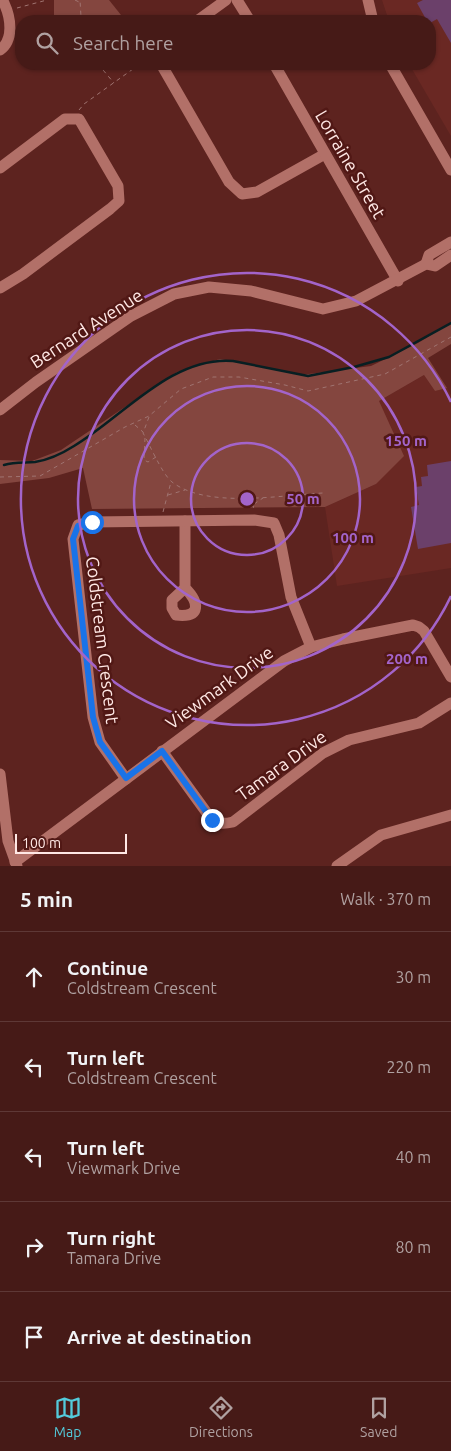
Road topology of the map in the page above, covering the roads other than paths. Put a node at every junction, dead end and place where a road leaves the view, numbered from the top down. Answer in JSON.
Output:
{"nodes":[{"id":1,"x":226,"y":0,"type":"edge"},
{"id":2,"x":237,"y":0,"type":"edge"},
{"id":3,"x":368,"y":0,"type":"edge"},
{"id":4,"x":5,"y":4,"type":"edge"},
{"id":5,"x":205,"y":15,"type":"edge"},
{"id":6,"x":246,"y":15,"type":"edge"},
{"id":7,"x":372,"y":15,"type":"edge"},
{"id":8,"x":0,"y":50,"type":"edge"},
{"id":9,"x":164,"y":70,"type":"edge"},
{"id":10,"x":277,"y":70,"type":"edge"},
{"id":11,"x":393,"y":70,"type":"edge"},
{"id":12,"x":325,"y":154,"type":"junction"},
{"id":13,"x":0,"y":168,"type":"edge"},
{"id":14,"x":451,"y":170,"type":"edge"},
{"id":15,"x":451,"y":242,"type":"edge"},
{"id":16,"x":451,"y":255,"type":"edge"},
{"id":17,"x":426,"y":264,"type":"junction"},
{"id":18,"x":398,"y":280,"type":"junction"},
{"id":19,"x":0,"y":288,"type":"edge"},
{"id":20,"x":0,"y":410,"type":"edge"},
{"id":21,"x":185,"y":521,"type":"junction"},
{"id":22,"x":185,"y":588,"type":"dead end"},
{"id":23,"x":311,"y":647,"type":"junction"},
{"id":24,"x":451,"y":677,"type":"edge"},
{"id":25,"x":451,"y":703,"type":"edge"},
{"id":26,"x":162,"y":751,"type":"junction"},
{"id":27,"x":0,"y":774,"type":"edge"},
{"id":28,"x":126,"y":778,"type":"junction"},
{"id":29,"x":451,"y":815,"type":"edge"},
{"id":30,"x":16,"y":864,"type":"edge"},
{"id":31,"x":342,"y":865,"type":"edge"}],
"edges":[{"from":1,"to":5,"type":"street"},
{"from":2,"to":6,"type":"street"},
{"from":3,"to":7,"type":"street"},
{"from":4,"to":8,"type":"street"},
{"from":9,"to":12,"type":"street"},
{"from":10,"to":12,"type":"street","name":"Lorraine Street"},
{"from":11,"to":14,"type":"street"},
{"from":12,"to":18,"type":"street","name":"Lorraine Street"},
{"from":13,"to":19,"type":"street"},
{"from":15,"to":17,"type":"street","name":"Bernard Avenue"},
{"from":16,"to":17,"type":"street","name":"Bernard Avenue"},
{"from":17,"to":18,"type":"street","name":"Bernard Avenue"},
{"from":18,"to":20,"type":"street","name":"Bernard Avenue"},
{"from":21,"to":22,"type":"street"},
{"from":21,"to":23,"type":"street","name":"Coldstream Crescent"},
{"from":21,"to":28,"type":"street","name":"Coldstream Crescent"},
{"from":23,"to":24,"type":"street","name":"Viewmark Drive"},
{"from":23,"to":26,"type":"street","name":"Viewmark Drive"},
{"from":25,"to":26,"type":"street","name":"Tamara Drive"},
{"from":26,"to":28,"type":"street","name":"Viewmark Drive"},
{"from":27,"to":30,"type":"street"},
{"from":28,"to":30,"type":"street","name":"Viewmark Drive"},
{"from":29,"to":31,"type":"street"}]}
